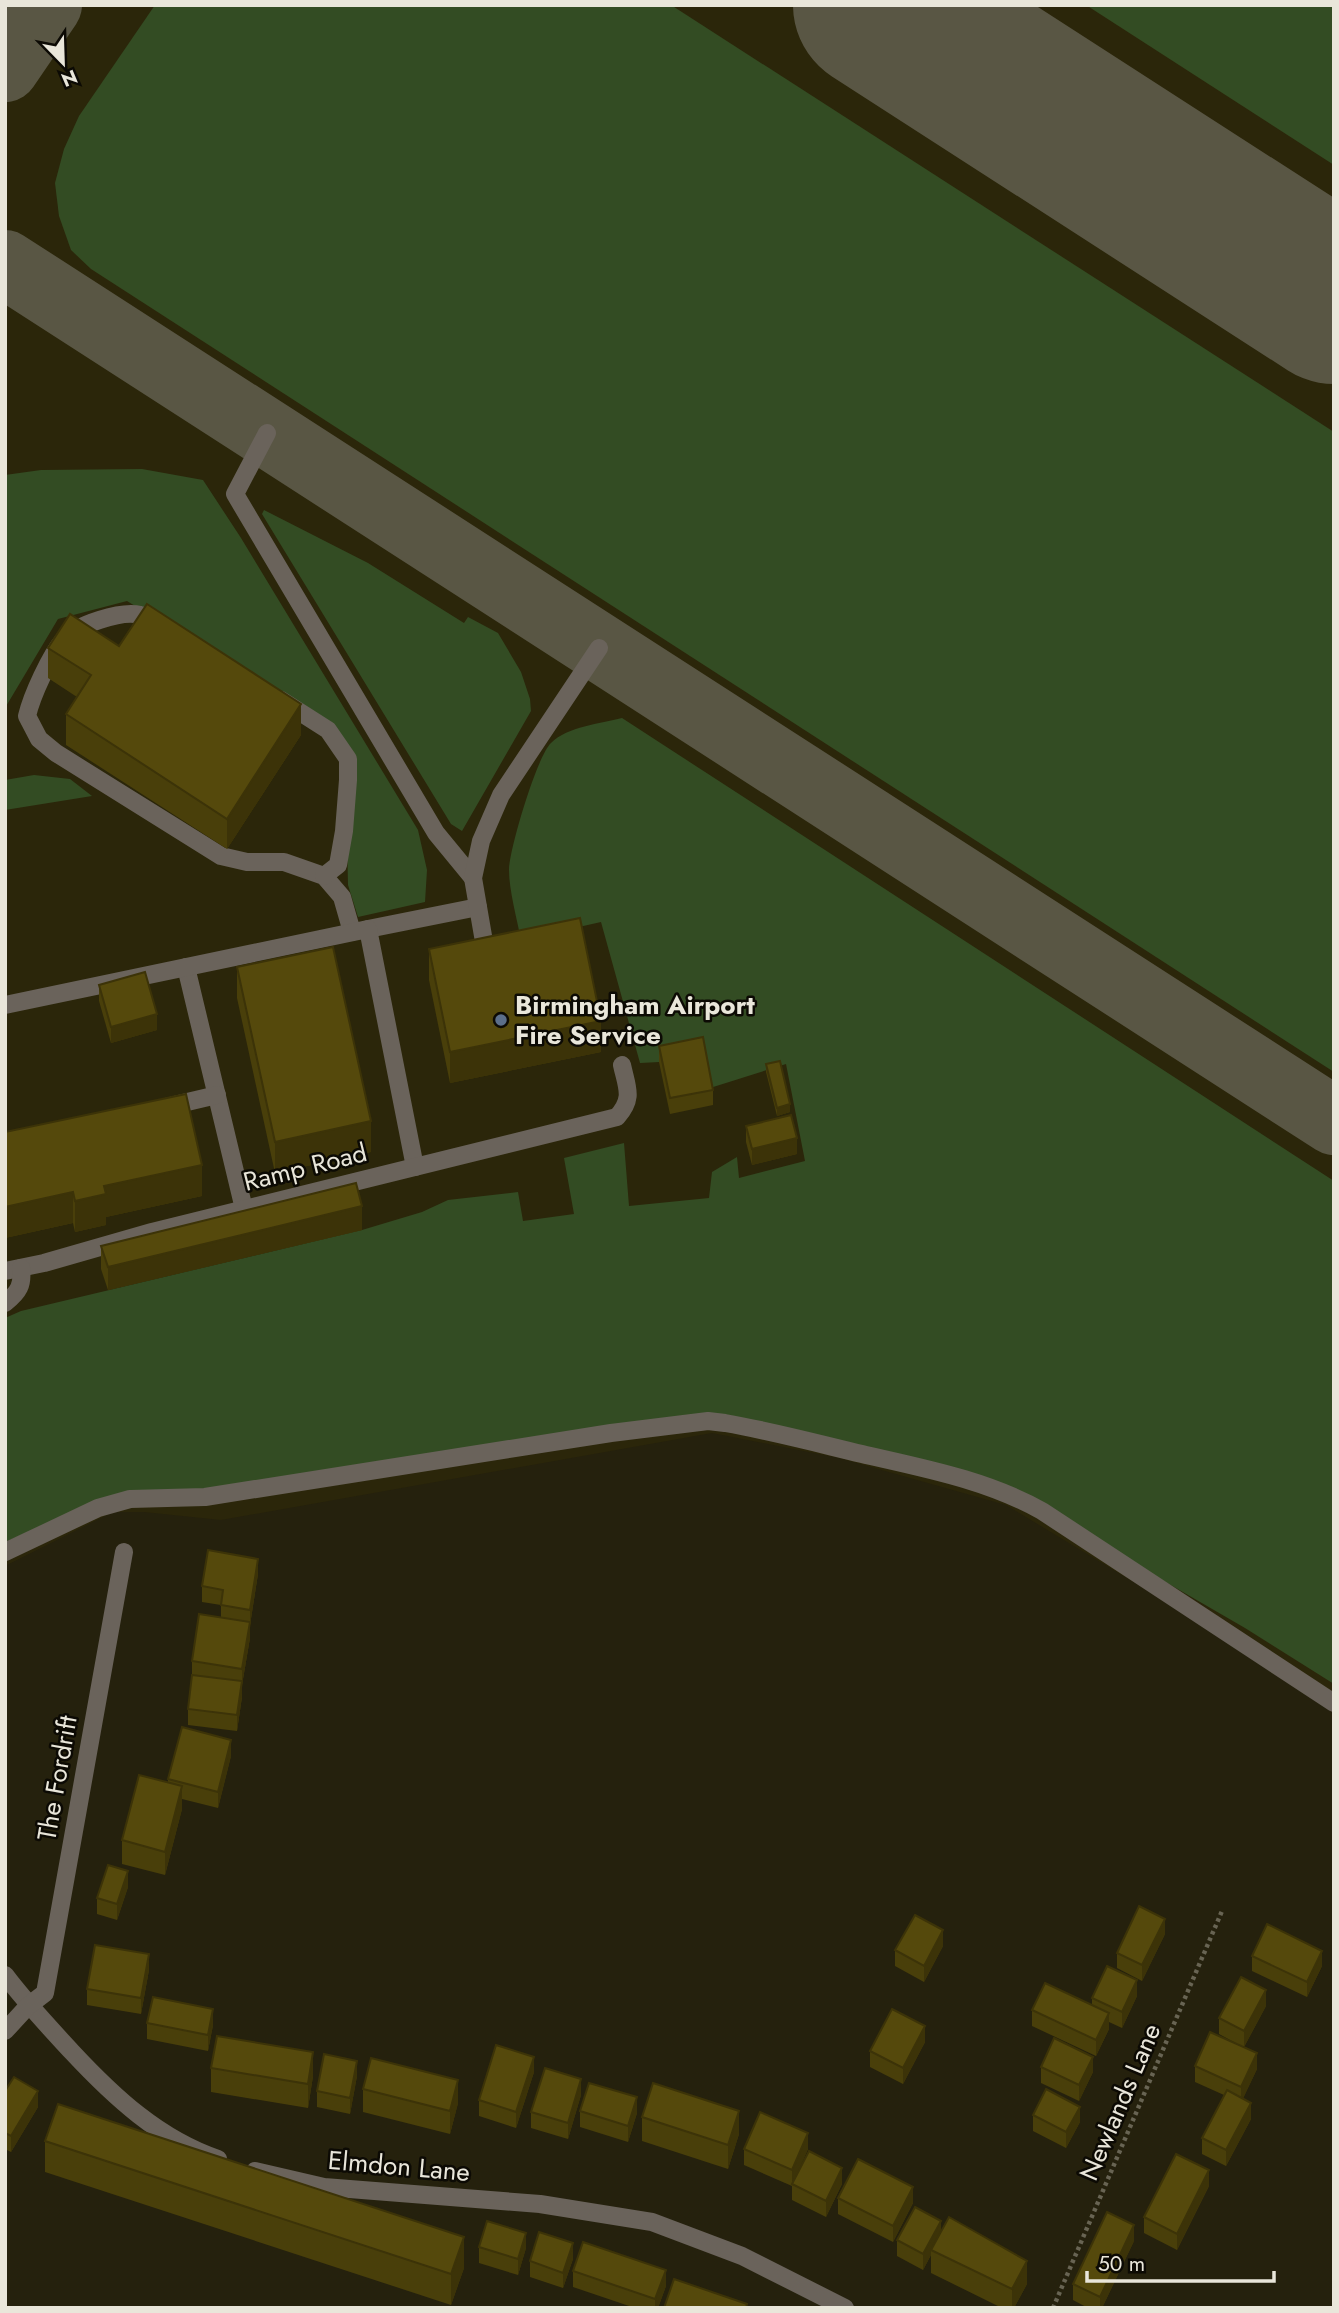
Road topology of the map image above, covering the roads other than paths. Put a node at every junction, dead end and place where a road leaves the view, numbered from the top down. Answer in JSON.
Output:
{"nodes":[{"id":1,"x":267,"y":433,"type":"dead end"},
{"id":2,"x":177,"y":636,"type":"edge"},
{"id":3,"x":599,"y":648,"type":"dead end"},
{"id":4,"x":272,"y":695,"type":"edge"},
{"id":5,"x":324,"y":876,"type":"junction"},
{"id":6,"x":473,"y":878,"type":"junction"},
{"id":7,"x":478,"y":907,"type":"junction"},
{"id":8,"x":360,"y":930,"type":"junction"},
{"id":9,"x":186,"y":967,"type":"junction"},
{"id":10,"x":489,"y":968,"type":"edge"},
{"id":11,"x":5,"y":1005,"type":"edge"},
{"id":12,"x":622,"y":1065,"type":"dead end"},
{"id":13,"x":217,"y":1096,"type":"junction"},
{"id":14,"x":151,"y":1110,"type":"edge"},
{"id":15,"x":415,"y":1167,"type":"junction"},
{"id":16,"x":244,"y":1209,"type":"junction"},
{"id":17,"x":13,"y":1269,"type":"edge"},
{"id":18,"x":5,"y":1303,"type":"edge"},
{"id":19,"x":5,"y":1552,"type":"edge"},
{"id":20,"x":124,"y":1552,"type":"dead end"},
{"id":21,"x":1334,"y":1703,"type":"edge"},
{"id":22,"x":5,"y":1975,"type":"edge"},
{"id":23,"x":28,"y":2006,"type":"junction"},
{"id":24,"x":5,"y":2031,"type":"edge"},
{"id":25,"x":845,"y":2308,"type":"edge"}],
"edges":[{"from":1,"to":6,"type":"street"},
{"from":2,"to":5,"type":"street"},
{"from":3,"to":6,"type":"street"},
{"from":4,"to":5,"type":"street"},
{"from":5,"to":8,"type":"street"},
{"from":6,"to":7,"type":"street"},
{"from":7,"to":8,"type":"street"},
{"from":7,"to":10,"type":"street"},
{"from":8,"to":9,"type":"street"},
{"from":8,"to":15,"type":"street"},
{"from":9,"to":11,"type":"street"},
{"from":9,"to":13,"type":"street"},
{"from":12,"to":15,"type":"street","name":"Ramp Road"},
{"from":13,"to":14,"type":"street"},
{"from":13,"to":16,"type":"street"},
{"from":15,"to":16,"type":"street","name":"Ramp Road"},
{"from":16,"to":17,"type":"street","name":"Ramp Road"},
{"from":17,"to":18,"type":"street"},
{"from":19,"to":21,"type":"street"},
{"from":20,"to":23,"type":"street","name":"The Fordrift"},
{"from":22,"to":23,"type":"street","name":"Elmdon Lane"},
{"from":23,"to":24,"type":"street","name":"The Fordrift"},
{"from":23,"to":25,"type":"street","name":"Elmdon Lane"}]}
